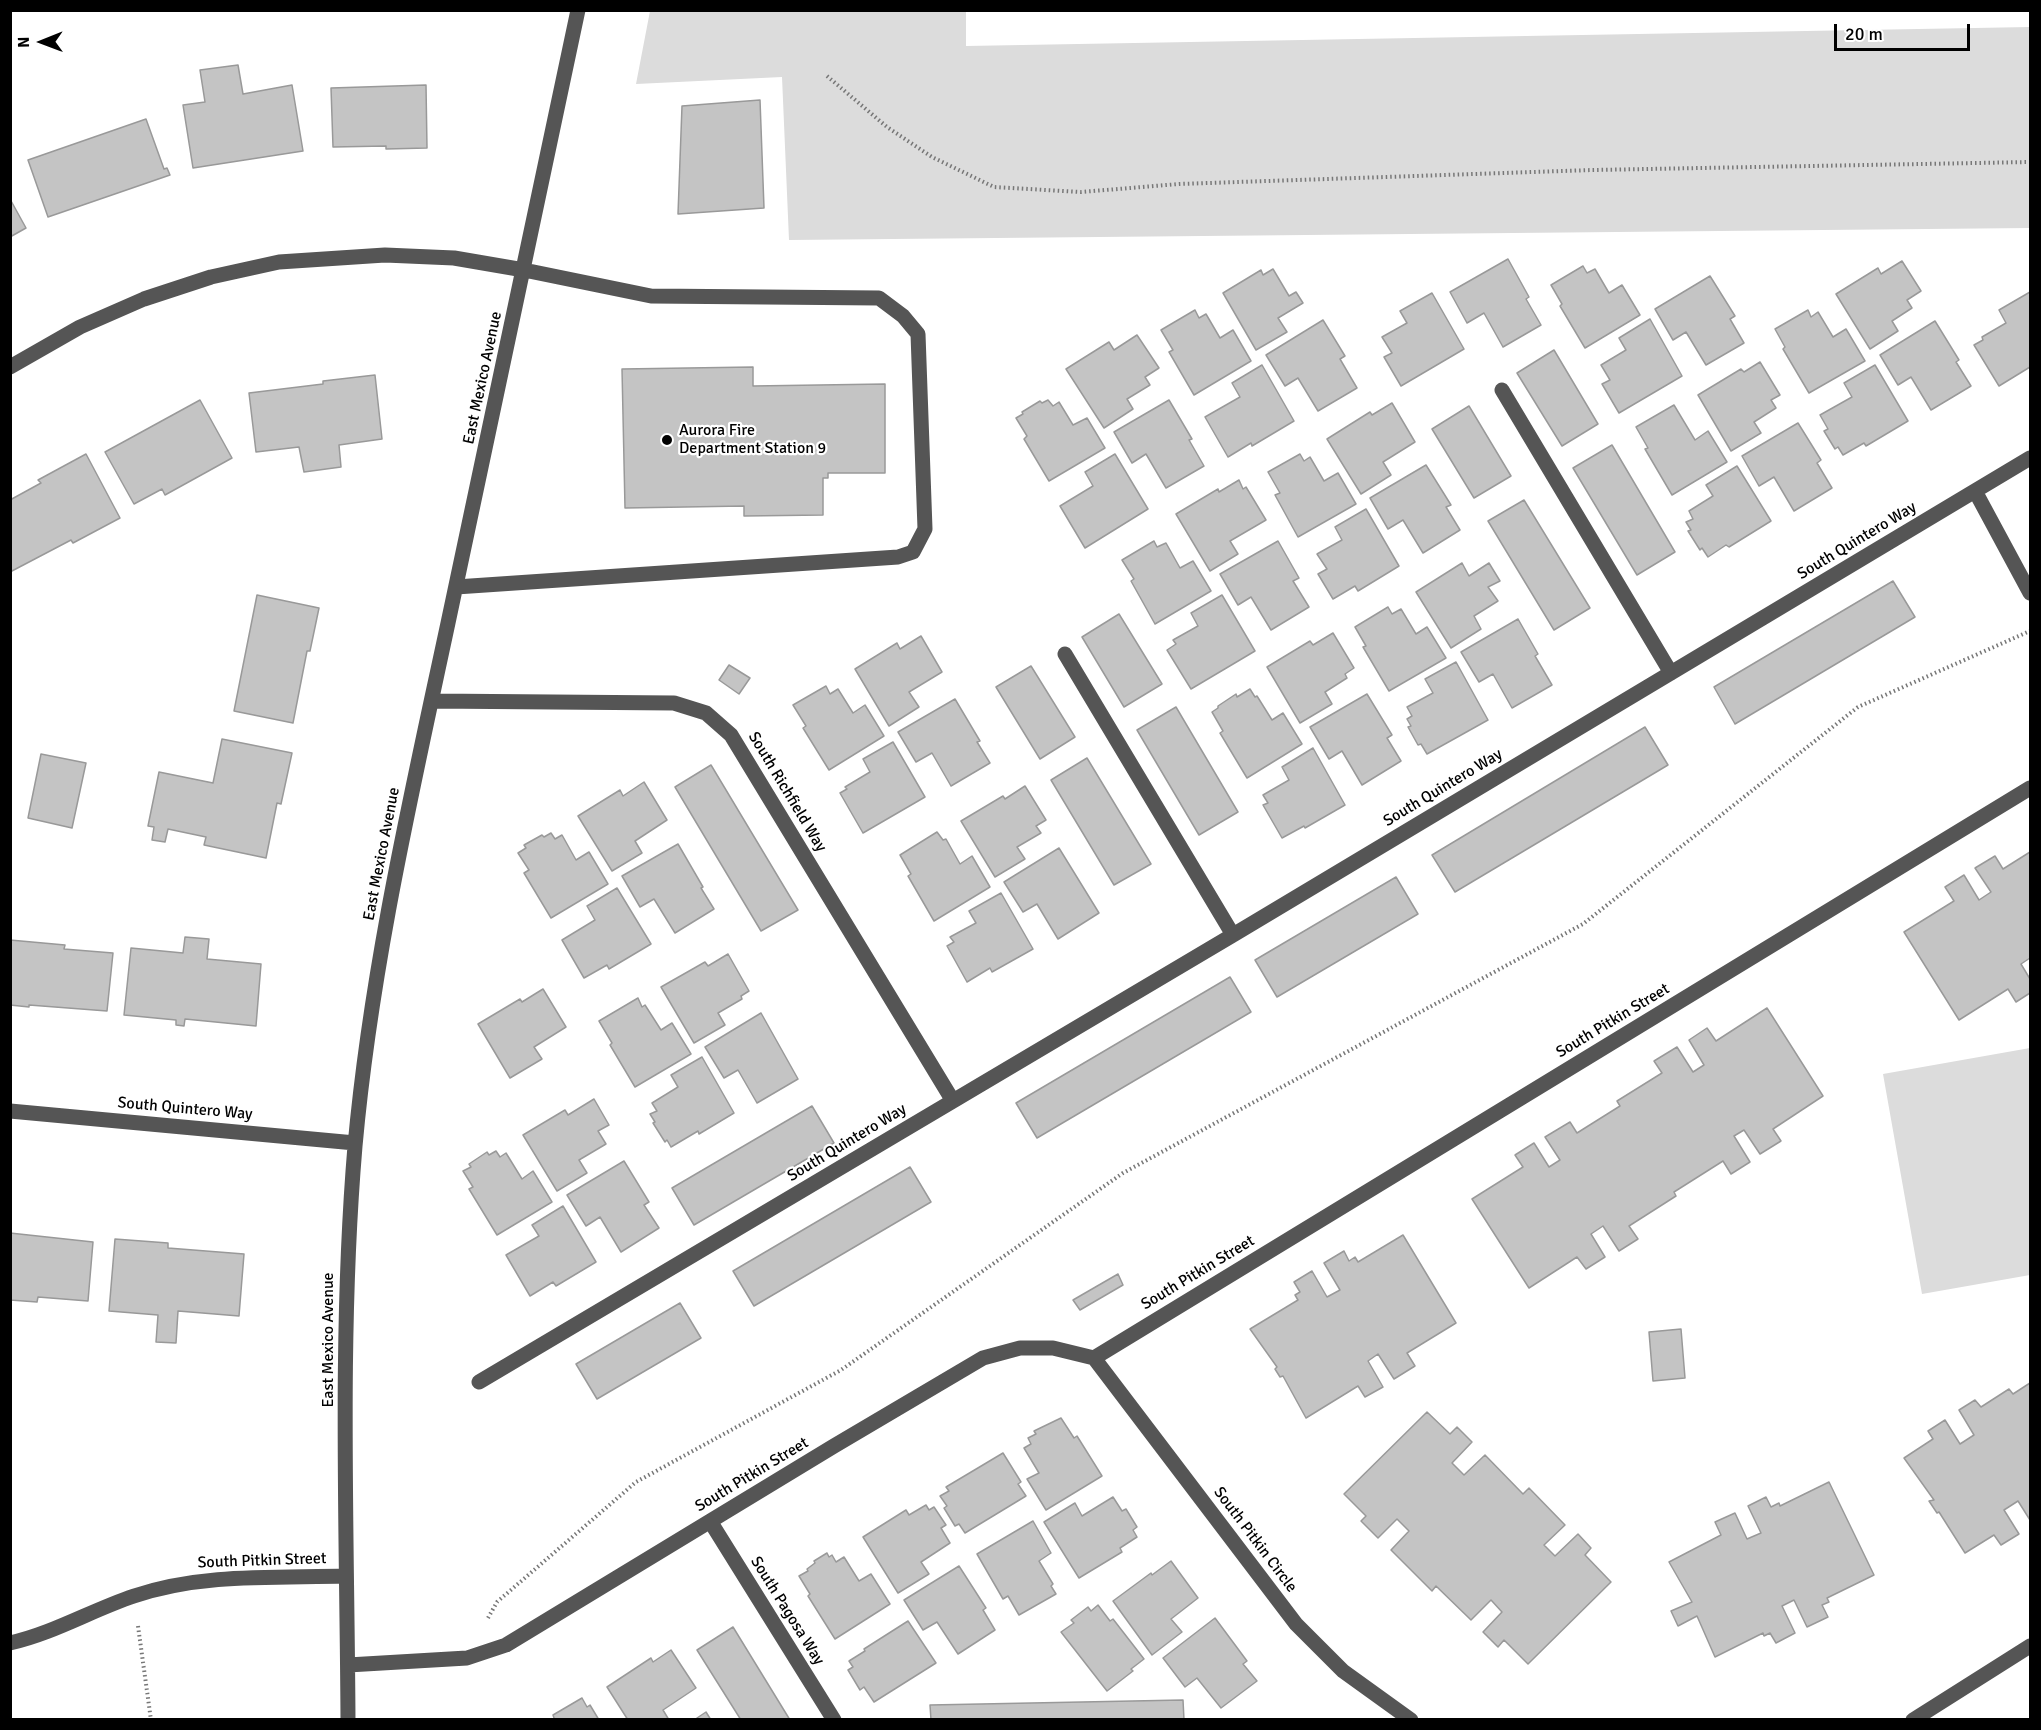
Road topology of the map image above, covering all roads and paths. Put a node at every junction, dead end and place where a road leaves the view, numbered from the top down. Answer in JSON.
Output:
{"nodes":[{"id":1,"x":578,"y":10,"type":"edge"},
{"id":2,"x":827,"y":75,"type":"dead end"},
{"id":3,"x":2031,"y":162,"type":"edge"},
{"id":4,"x":524,"y":270,"type":"junction"},
{"id":5,"x":10,"y":367,"type":"edge"},
{"id":6,"x":1502,"y":390,"type":"dead end"},
{"id":7,"x":2031,"y":458,"type":"edge"},
{"id":8,"x":1975,"y":491,"type":"junction"},
{"id":9,"x":456,"y":587,"type":"junction"},
{"id":10,"x":2031,"y":593,"type":"edge"},
{"id":11,"x":2031,"y":631,"type":"edge"},
{"id":12,"x":1065,"y":654,"type":"dead end"},
{"id":13,"x":1671,"y":673,"type":"junction"},
{"id":14,"x":432,"y":701,"type":"junction"},
{"id":15,"x":2031,"y":788,"type":"edge"},
{"id":16,"x":1233,"y":935,"type":"junction"},
{"id":17,"x":952,"y":1101,"type":"junction"},
{"id":18,"x":10,"y":1111,"type":"edge"},
{"id":19,"x":355,"y":1143,"type":"junction"},
{"id":20,"x":1094,"y":1358,"type":"junction"},
{"id":21,"x":479,"y":1382,"type":"dead end"},
{"id":22,"x":710,"y":1521,"type":"junction"},
{"id":23,"x":346,"y":1576,"type":"junction"},
{"id":24,"x":134,"y":1596,"type":"junction"},
{"id":25,"x":10,"y":1642,"type":"edge"},
{"id":26,"x":2031,"y":1646,"type":"edge"},
{"id":27,"x":467,"y":1658,"type":"junction"},
{"id":28,"x":348,"y":1665,"type":"junction"},
{"id":29,"x":151,"y":1719,"type":"edge"},
{"id":30,"x":348,"y":1719,"type":"edge"},
{"id":31,"x":834,"y":1719,"type":"edge"},
{"id":32,"x":1412,"y":1719,"type":"edge"},
{"id":33,"x":1913,"y":1719,"type":"edge"}],
"edges":[{"from":1,"to":4,"type":"street","name":"East Mexico Avenue"},
{"from":2,"to":3,"type":"path"},
{"from":4,"to":5,"type":"street"},
{"from":4,"to":9,"type":"street","name":"East Mexico Avenue"},
{"from":4,"to":9,"type":"street"},
{"from":6,"to":13,"type":"street"},
{"from":7,"to":8,"type":"street","name":"South Quintero Way"},
{"from":8,"to":10,"type":"street"},
{"from":8,"to":13,"type":"street","name":"South Quintero Way"},
{"from":9,"to":14,"type":"street","name":"East Mexico Avenue"},
{"from":11,"to":27,"type":"path"},
{"from":12,"to":16,"type":"street"},
{"from":13,"to":16,"type":"street","name":"South Quintero Way"},
{"from":14,"to":17,"type":"street","name":"South Richfield Way"},
{"from":14,"to":19,"type":"street","name":"East Mexico Avenue"},
{"from":15,"to":20,"type":"street","name":"South Pitkin Street"},
{"from":16,"to":17,"type":"street","name":"South Quintero Way"},
{"from":17,"to":21,"type":"street","name":"South Quintero Way"},
{"from":18,"to":19,"type":"street","name":"South Quintero Way"},
{"from":19,"to":23,"type":"street","name":"East Mexico Avenue"},
{"from":20,"to":22,"type":"street","name":"South Pitkin Street"},
{"from":20,"to":32,"type":"street","name":"South Pitkin Circle"},
{"from":22,"to":27,"type":"street","name":"South Pitkin Street"},
{"from":22,"to":31,"type":"street","name":"South Pagosa Way"},
{"from":23,"to":24,"type":"street","name":"South Pitkin Street"},
{"from":23,"to":28,"type":"street","name":"East Mexico Avenue"},
{"from":24,"to":25,"type":"street","name":"South Pitkin Street"},
{"from":24,"to":29,"type":"path"},
{"from":26,"to":33,"type":"street"},
{"from":27,"to":28,"type":"street","name":"South Pitkin Street"},
{"from":28,"to":30,"type":"street","name":"East Mexico Avenue"}]}
